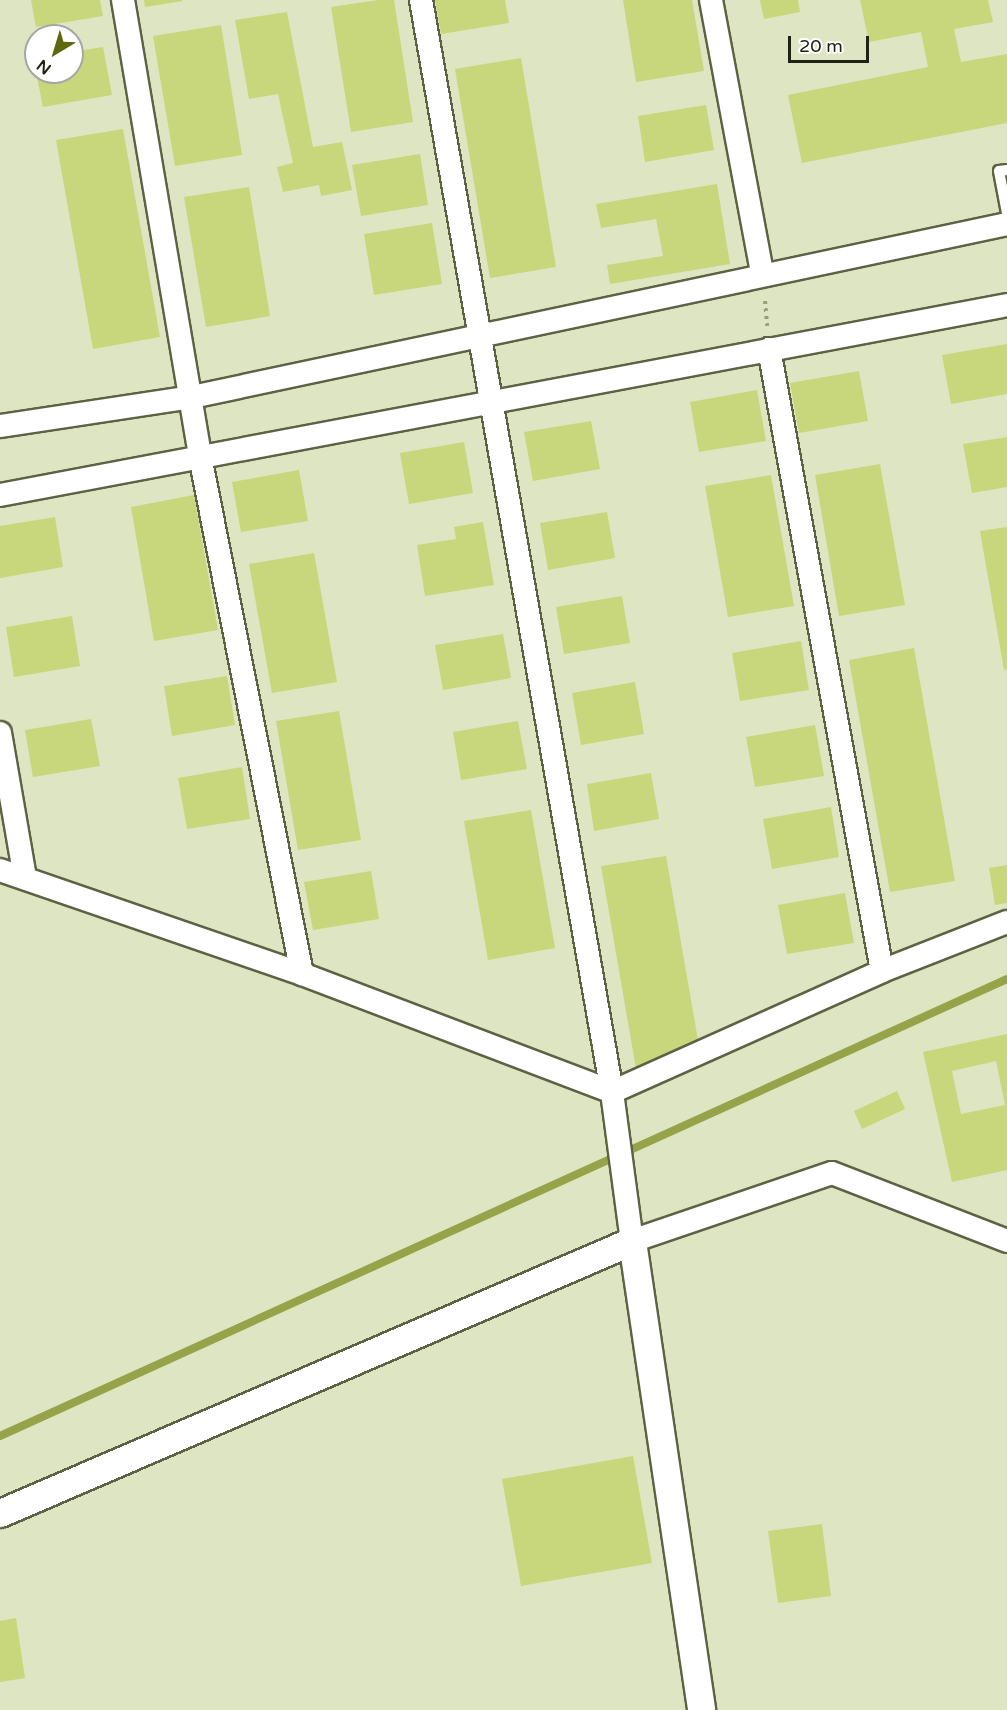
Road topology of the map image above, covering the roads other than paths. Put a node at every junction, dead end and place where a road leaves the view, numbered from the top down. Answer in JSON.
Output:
{"nodes":[{"id":1,"x":123,"y":0,"type":"edge"},
{"id":2,"x":421,"y":0,"type":"edge"},
{"id":3,"x":711,"y":0,"type":"edge"},
{"id":4,"x":1007,"y":170,"type":"edge"},
{"id":5,"x":1007,"y":213,"type":"edge"},
{"id":6,"x":1007,"y":224,"type":"edge"},
{"id":7,"x":762,"y":273,"type":"junction"},
{"id":8,"x":1007,"y":305,"type":"edge"},
{"id":9,"x":478,"y":335,"type":"junction"},
{"id":10,"x":769,"y":349,"type":"junction"},
{"id":11,"x":192,"y":397,"type":"junction"},
{"id":12,"x":489,"y":401,"type":"junction"},
{"id":13,"x":0,"y":426,"type":"edge"},
{"id":14,"x":200,"y":456,"type":"junction"},
{"id":15,"x":0,"y":495,"type":"edge"},
{"id":16,"x":0,"y":733,"type":"edge"},
{"id":17,"x":0,"y":870,"type":"edge"},
{"id":18,"x":25,"y":878,"type":"junction"},
{"id":19,"x":1007,"y":922,"type":"edge"},
{"id":20,"x":882,"y":971,"type":"junction"},
{"id":21,"x":302,"y":974,"type":"junction"},
{"id":22,"x":612,"y":1092,"type":"junction"},
{"id":23,"x":632,"y":1241,"type":"junction"},
{"id":24,"x":1007,"y":1241,"type":"edge"},
{"id":25,"x":0,"y":1513,"type":"edge"},
{"id":26,"x":701,"y":1710,"type":"edge"}],
"edges":[{"from":1,"to":11,"type":"street"},
{"from":2,"to":9,"type":"street"},
{"from":3,"to":7,"type":"street"},
{"from":4,"to":5,"type":"lane"},
{"from":6,"to":7,"type":"street"},
{"from":7,"to":9,"type":"street"},
{"from":8,"to":10,"type":"street"},
{"from":9,"to":11,"type":"street"},
{"from":9,"to":12,"type":"street"},
{"from":10,"to":12,"type":"street"},
{"from":10,"to":20,"type":"street"},
{"from":11,"to":13,"type":"street"},
{"from":11,"to":14,"type":"street"},
{"from":12,"to":14,"type":"street"},
{"from":12,"to":22,"type":"street"},
{"from":14,"to":15,"type":"street"},
{"from":14,"to":21,"type":"street"},
{"from":16,"to":18,"type":"street"},
{"from":17,"to":18,"type":"street"},
{"from":18,"to":21,"type":"street"},
{"from":19,"to":20,"type":"street"},
{"from":20,"to":22,"type":"street"},
{"from":21,"to":22,"type":"street"},
{"from":22,"to":23,"type":"street"},
{"from":23,"to":24,"type":"street"},
{"from":23,"to":25,"type":"street"},
{"from":23,"to":26,"type":"street"}]}
